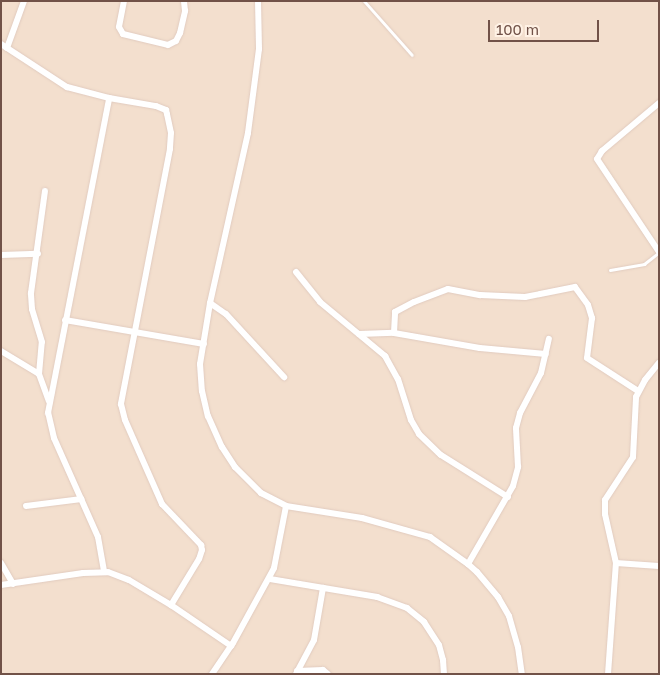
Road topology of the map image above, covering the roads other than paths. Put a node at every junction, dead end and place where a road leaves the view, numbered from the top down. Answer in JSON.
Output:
{"nodes":[{"id":1,"x":24,"y":1,"type":"edge"},
{"id":2,"x":124,"y":1,"type":"edge"},
{"id":3,"x":184,"y":1,"type":"edge"},
{"id":4,"x":258,"y":1,"type":"edge"},
{"id":5,"x":364,"y":1,"type":"edge"},
{"id":6,"x":4,"y":46,"type":"edge"},
{"id":7,"x":412,"y":55,"type":"dead end"},
{"id":8,"x":109,"y":98,"type":"junction"},
{"id":9,"x":659,"y":103,"type":"edge"},
{"id":10,"x":44,"y":192,"type":"dead end"},
{"id":11,"x":659,"y":240,"type":"edge"},
{"id":12,"x":652,"y":245,"type":"junction"},
{"id":13,"x":659,"y":252,"type":"edge"},
{"id":14,"x":38,"y":254,"type":"junction"},
{"id":15,"x":1,"y":255,"type":"edge"},
{"id":16,"x":610,"y":270,"type":"dead end"},
{"id":17,"x":296,"y":272,"type":"dead end"},
{"id":18,"x":210,"y":303,"type":"junction"},
{"id":19,"x":65,"y":320,"type":"junction"},
{"id":20,"x":134,"y":332,"type":"junction"},
{"id":21,"x":394,"y":332,"type":"junction"},
{"id":22,"x":359,"y":334,"type":"junction"},
{"id":23,"x":549,"y":339,"type":"dead end"},
{"id":24,"x":204,"y":344,"type":"junction"},
{"id":25,"x":1,"y":351,"type":"edge"},
{"id":26,"x":546,"y":354,"type":"junction"},
{"id":27,"x":659,"y":363,"type":"edge"},
{"id":28,"x":39,"y":374,"type":"junction"},
{"id":29,"x":284,"y":377,"type":"dead end"},
{"id":30,"x":638,"y":391,"type":"junction"},
{"id":31,"x":49,"y":402,"type":"junction"},
{"id":32,"x":508,"y":497,"type":"junction"},
{"id":33,"x":82,"y":499,"type":"junction"},
{"id":34,"x":26,"y":506,"type":"dead end"},
{"id":35,"x":286,"y":506,"type":"junction"},
{"id":36,"x":1,"y":563,"type":"edge"},
{"id":37,"x":616,"y":563,"type":"junction"},
{"id":38,"x":468,"y":564,"type":"junction"},
{"id":39,"x":659,"y":566,"type":"edge"},
{"id":40,"x":104,"y":571,"type":"junction"},
{"id":41,"x":270,"y":579,"type":"junction"},
{"id":42,"x":13,"y":584,"type":"junction"},
{"id":43,"x":1,"y":585,"type":"edge"},
{"id":44,"x":323,"y":588,"type":"junction"},
{"id":45,"x":172,"y":605,"type":"junction"},
{"id":46,"x":231,"y":646,"type":"junction"},
{"id":47,"x":297,"y":672,"type":"edge"},
{"id":48,"x":212,"y":674,"type":"edge"},
{"id":49,"x":328,"y":674,"type":"edge"},
{"id":50,"x":444,"y":674,"type":"edge"},
{"id":51,"x":522,"y":674,"type":"edge"},
{"id":52,"x":608,"y":674,"type":"edge"}],
"edges":[{"from":1,"to":6,"type":"street"},
{"from":2,"to":3,"type":"street"},
{"from":4,"to":18,"type":"street"},
{"from":5,"to":7,"type":"lane"},
{"from":6,"to":8,"type":"street"},
{"from":8,"to":19,"type":"street"},
{"from":8,"to":20,"type":"street"},
{"from":9,"to":12,"type":"street"},
{"from":10,"to":14,"type":"street"},
{"from":11,"to":12,"type":"street"},
{"from":12,"to":13,"type":"street"},
{"from":13,"to":16,"type":"lane"},
{"from":14,"to":15,"type":"street"},
{"from":14,"to":28,"type":"street"},
{"from":17,"to":22,"type":"street"},
{"from":18,"to":24,"type":"street"},
{"from":18,"to":29,"type":"street"},
{"from":19,"to":20,"type":"street"},
{"from":19,"to":31,"type":"street"},
{"from":20,"to":24,"type":"street"},
{"from":20,"to":45,"type":"street"},
{"from":21,"to":22,"type":"street"},
{"from":21,"to":26,"type":"street"},
{"from":21,"to":30,"type":"street"},
{"from":22,"to":32,"type":"street"},
{"from":23,"to":26,"type":"street"},
{"from":24,"to":35,"type":"street"},
{"from":25,"to":28,"type":"street"},
{"from":26,"to":32,"type":"street"},
{"from":27,"to":30,"type":"street"},
{"from":28,"to":31,"type":"street"},
{"from":30,"to":37,"type":"street"},
{"from":31,"to":33,"type":"street"},
{"from":32,"to":38,"type":"street"},
{"from":33,"to":34,"type":"street"},
{"from":33,"to":40,"type":"street"},
{"from":35,"to":38,"type":"street"},
{"from":35,"to":41,"type":"street"},
{"from":36,"to":42,"type":"street"},
{"from":37,"to":39,"type":"street"},
{"from":37,"to":52,"type":"street"},
{"from":38,"to":51,"type":"street"},
{"from":40,"to":42,"type":"street"},
{"from":40,"to":45,"type":"street"},
{"from":41,"to":44,"type":"street"},
{"from":41,"to":46,"type":"street"},
{"from":42,"to":43,"type":"street"},
{"from":44,"to":47,"type":"street"},
{"from":44,"to":50,"type":"street"},
{"from":45,"to":46,"type":"street"},
{"from":46,"to":48,"type":"street"},
{"from":47,"to":49,"type":"street"}]}
